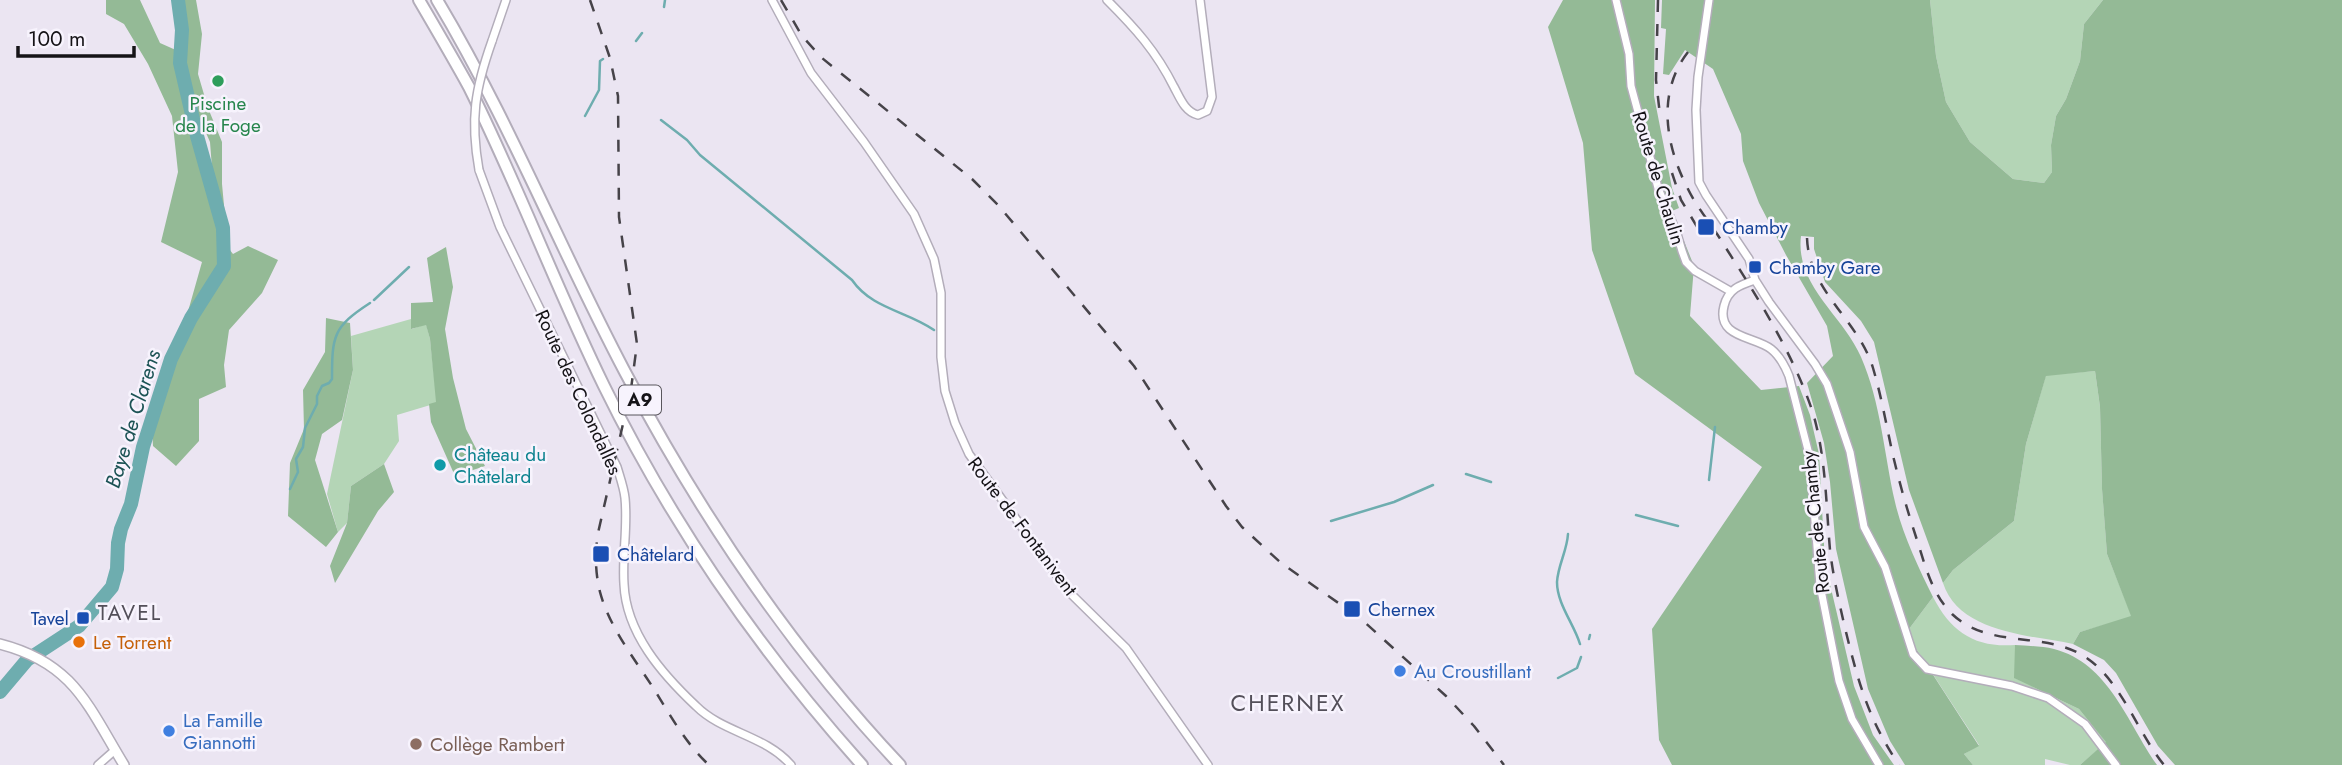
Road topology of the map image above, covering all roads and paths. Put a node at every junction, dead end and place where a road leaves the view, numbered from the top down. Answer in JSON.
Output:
{"nodes":[{"id":1,"x":419,"y":0,"type":"edge"},
{"id":2,"x":436,"y":0,"type":"edge"},
{"id":3,"x":506,"y":0,"type":"edge"},
{"id":4,"x":772,"y":0,"type":"edge"},
{"id":5,"x":1107,"y":0,"type":"edge"},
{"id":6,"x":1200,"y":0,"type":"edge"},
{"id":7,"x":1616,"y":0,"type":"edge"},
{"id":8,"x":1709,"y":0,"type":"edge"},
{"id":9,"x":1755,"y":280,"type":"junction"},
{"id":10,"x":1730,"y":291,"type":"junction"},
{"id":11,"x":0,"y":644,"type":"edge"},
{"id":12,"x":115,"y":750,"type":"junction"},
{"id":13,"x":98,"y":765,"type":"edge"},
{"id":14,"x":124,"y":765,"type":"edge"},
{"id":15,"x":791,"y":765,"type":"edge"},
{"id":16,"x":862,"y":765,"type":"edge"},
{"id":17,"x":900,"y":765,"type":"edge"},
{"id":18,"x":1208,"y":765,"type":"edge"},
{"id":19,"x":1879,"y":765,"type":"edge"},
{"id":20,"x":2116,"y":765,"type":"edge"}],
"edges":[{"from":1,"to":16,"type":"highway","number":"A9"},
{"from":2,"to":17,"type":"highway","number":"A9"},
{"from":3,"to":15,"type":"street","name":"Route des Colondalles","bridge":true},
{"from":4,"to":18,"type":"street","name":"Route de Fontanivent"},
{"from":5,"to":6,"type":"street"},
{"from":7,"to":10,"type":"street","name":"Route de Chaulin"},
{"from":8,"to":9,"type":"street"},
{"from":9,"to":10,"type":"street"},
{"from":9,"to":20,"type":"street"},
{"from":10,"to":19,"type":"street","name":"Route de Chamby"},
{"from":11,"to":12,"type":"main road"},
{"from":12,"to":13,"type":"street"},
{"from":12,"to":14,"type":"main road"}]}
